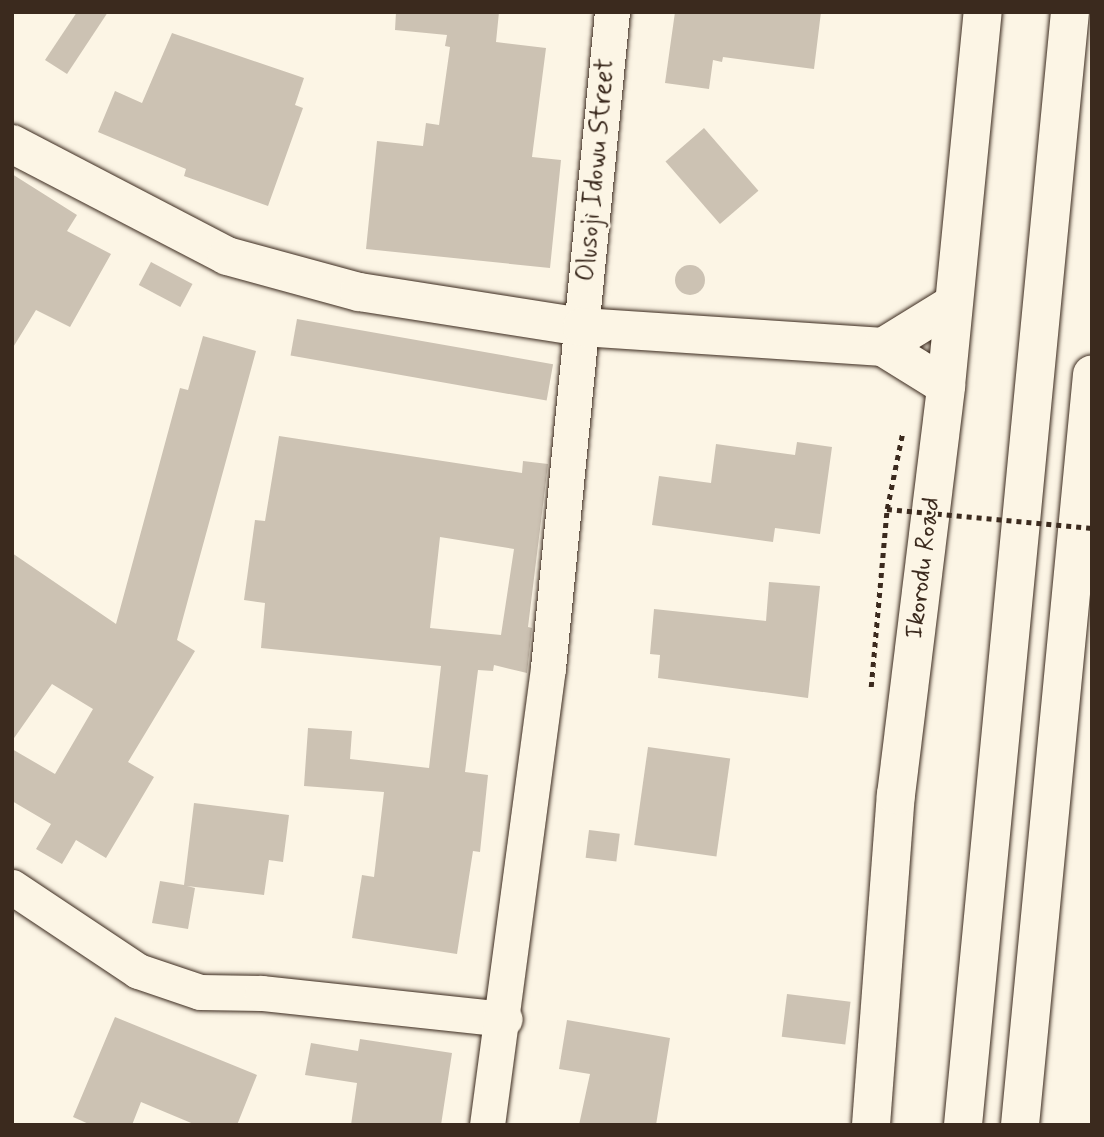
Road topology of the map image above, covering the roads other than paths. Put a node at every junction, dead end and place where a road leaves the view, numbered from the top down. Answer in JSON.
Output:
{"nodes":[{"id":1,"x":612,"y":12,"type":"edge"},
{"id":2,"x":983,"y":12,"type":"edge"},
{"id":3,"x":1070,"y":12,"type":"edge"},
{"id":4,"x":12,"y":144,"type":"edge"},
{"id":5,"x":953,"y":304,"type":"junction"},
{"id":6,"x":582,"y":327,"type":"junction"},
{"id":7,"x":883,"y":346,"type":"junction"},
{"id":8,"x":1092,"y":374,"type":"edge"},
{"id":9,"x":946,"y":386,"type":"junction"},
{"id":10,"x":12,"y":887,"type":"edge"},
{"id":11,"x":505,"y":1018,"type":"junction"},
{"id":12,"x":487,"y":1125,"type":"edge"},
{"id":13,"x":871,"y":1125,"type":"edge"},
{"id":14,"x":963,"y":1125,"type":"edge"},
{"id":15,"x":1020,"y":1125,"type":"edge"}],
"edges":[{"from":1,"to":6,"type":"street","name":"Olusoji Idowu Street"},
{"from":2,"to":5,"type":"main road","name":"Ikorodu Road"},
{"from":3,"to":14,"type":"main road"},
{"from":4,"to":6,"type":"main road"},
{"from":5,"to":7,"type":"main road"},
{"from":5,"to":9,"type":"main road","name":"Ikorodu Road"},
{"from":6,"to":7,"type":"main road"},
{"from":6,"to":11,"type":"street","name":"Olusoji Idowu Street"},
{"from":7,"to":9,"type":"main road"},
{"from":8,"to":15,"type":"main road"},
{"from":9,"to":13,"type":"main road","name":"Ikorodu Road"},
{"from":10,"to":11,"type":"street"},
{"from":11,"to":12,"type":"street","name":"Olusoji Idowu Street"}]}
